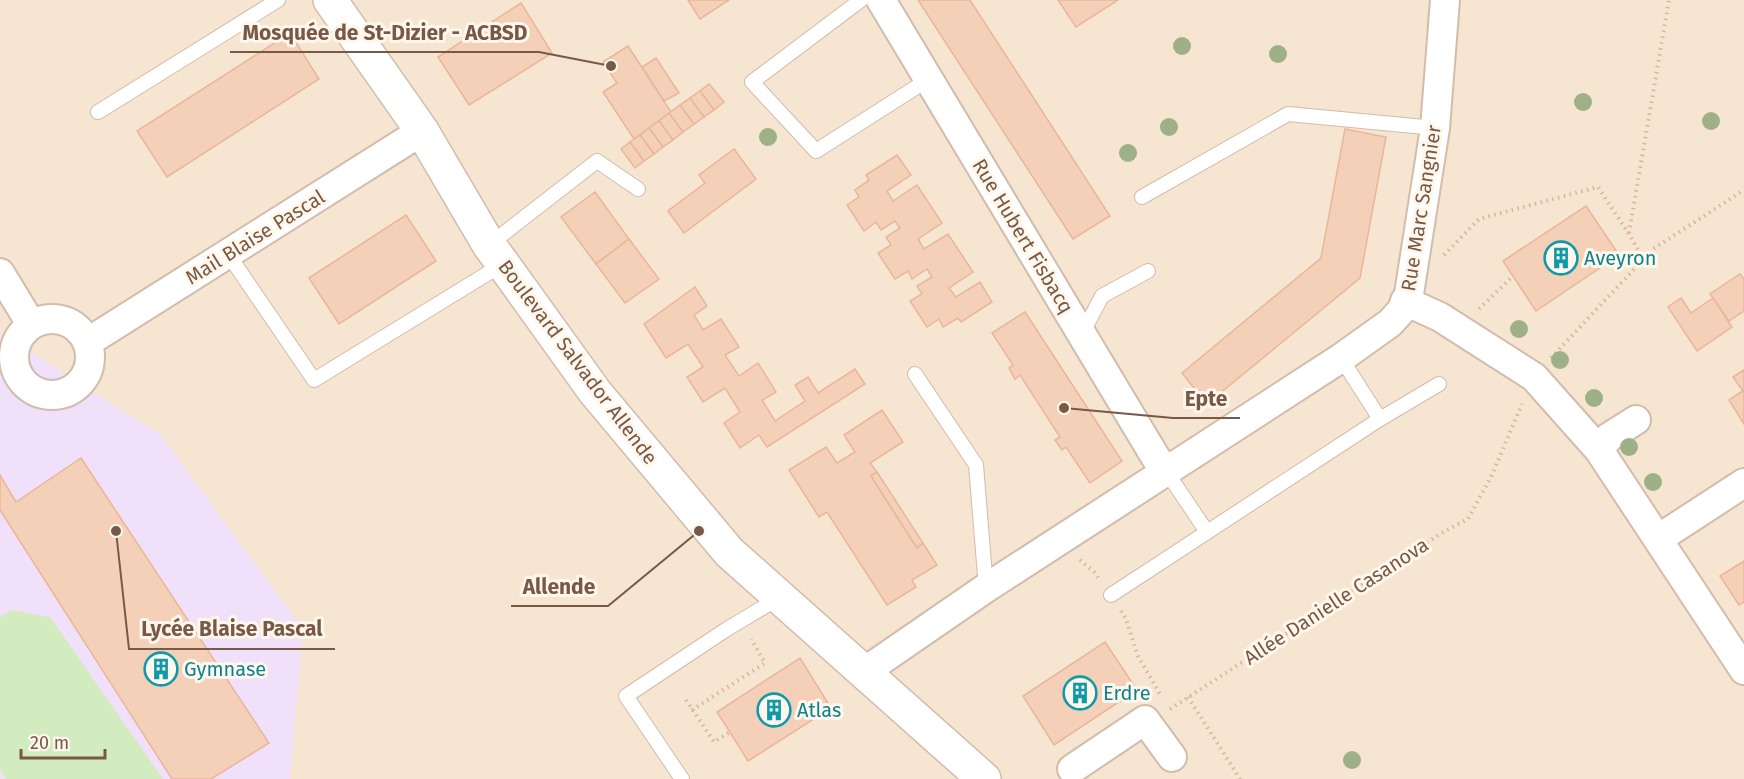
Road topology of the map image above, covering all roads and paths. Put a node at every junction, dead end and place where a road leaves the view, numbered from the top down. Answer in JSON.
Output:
{"nodes":[{"id":1,"x":278,"y":0,"type":"edge"},
{"id":2,"x":330,"y":0,"type":"edge"},
{"id":3,"x":861,"y":0,"type":"edge"},
{"id":4,"x":881,"y":0,"type":"edge"},
{"id":5,"x":1445,"y":0,"type":"edge"},
{"id":6,"x":1669,"y":0,"type":"edge"},
{"id":7,"x":928,"y":80,"type":"junction"},
{"id":8,"x":98,"y":112,"type":"dead end"},
{"id":9,"x":1435,"y":128,"type":"junction"},
{"id":10,"x":422,"y":131,"type":"junction"},
{"id":11,"x":638,"y":189,"type":"dead end"},
{"id":12,"x":1744,"y":190,"type":"edge"},
{"id":13,"x":1142,"y":197,"type":"dead end"},
{"id":14,"x":1629,"y":234,"type":"junction"},
{"id":15,"x":228,"y":254,"type":"junction"},
{"id":16,"x":496,"y":255,"type":"junction"},
{"id":17,"x":1643,"y":258,"type":"junction"},
{"id":18,"x":1414,"y":266,"type":"junction"},
{"id":19,"x":1148,"y":272,"type":"dead end"},
{"id":20,"x":0,"y":273,"type":"edge"},
{"id":21,"x":1513,"y":276,"type":"dead end"},
{"id":22,"x":1405,"y":301,"type":"junction"},
{"id":23,"x":31,"y":324,"type":"junction"},
{"id":24,"x":1459,"y":329,"type":"junction"},
{"id":25,"x":1082,"y":334,"type":"junction"},
{"id":26,"x":88,"y":342,"type":"junction"},
{"id":27,"x":1341,"y":358,"type":"junction"},
{"id":28,"x":915,"y":374,"type":"dead end"},
{"id":29,"x":1534,"y":377,"type":"junction"},
{"id":30,"x":1438,"y":384,"type":"dead end"},
{"id":31,"x":1380,"y":419,"type":"junction"},
{"id":32,"x":1636,"y":420,"type":"dead end"},
{"id":33,"x":1599,"y":450,"type":"junction"},
{"id":34,"x":1166,"y":471,"type":"junction"},
{"id":35,"x":1744,"y":483,"type":"edge"},
{"id":36,"x":1207,"y":532,"type":"junction"},
{"id":37,"x":1658,"y":539,"type":"junction"},
{"id":38,"x":1058,"y":542,"type":"junction"},
{"id":39,"x":986,"y":588,"type":"junction"},
{"id":40,"x":1111,"y":595,"type":"junction"},
{"id":41,"x":779,"y":598,"type":"junction"},
{"id":42,"x":741,"y":621,"type":"junction"},
{"id":43,"x":1744,"y":670,"type":"edge"},
{"id":44,"x":864,"y":672,"type":"junction"},
{"id":45,"x":1188,"y":697,"type":"junction"},
{"id":46,"x":686,"y":700,"type":"dead end"},
{"id":47,"x":692,"y":710,"type":"junction"},
{"id":48,"x":1157,"y":715,"type":"junction"},
{"id":49,"x":730,"y":732,"type":"dead end"},
{"id":50,"x":1172,"y":757,"type":"dead end"},
{"id":51,"x":1072,"y":769,"type":"dead end"},
{"id":52,"x":682,"y":779,"type":"edge"},
{"id":53,"x":984,"y":779,"type":"edge"},
{"id":54,"x":1240,"y":779,"type":"edge"}],
"edges":[{"from":1,"to":8,"type":"lane"},
{"from":2,"to":10,"type":"street","name":"Boulevard Salvador Allende"},
{"from":3,"to":7,"type":"lane"},
{"from":4,"to":7,"type":"street","name":"Rue Hubert Fisbacq"},
{"from":5,"to":9,"type":"street","name":"Rue Marc Sangnier"},
{"from":6,"to":14,"type":"path"},
{"from":7,"to":25,"type":"street","name":"Rue Hubert Fisbacq"},
{"from":9,"to":13,"type":"lane"},
{"from":9,"to":18,"type":"street","name":"Rue Marc Sangnier"},
{"from":10,"to":15,"type":"street","name":"Mail Blaise Pascal"},
{"from":10,"to":16,"type":"street","name":"Boulevard Salvador Allende"},
{"from":11,"to":16,"type":"lane"},
{"from":12,"to":17,"type":"path","name":"Allée Danielle Casanova"},
{"from":14,"to":17,"type":"path"},
{"from":14,"to":18,"type":"path"},
{"from":15,"to":16,"type":"lane"},
{"from":15,"to":26,"type":"street","name":"Mail Blaise Pascal"},
{"from":16,"to":41,"type":"street","name":"Boulevard Salvador Allende"},
{"from":17,"to":29,"type":"path","name":"Allée Danielle Casanova"},
{"from":18,"to":22,"type":"street","name":"Rue Marc Sangnier"},
{"from":19,"to":25,"type":"lane"},
{"from":20,"to":23,"type":"street"},
{"from":21,"to":24,"type":"path"},
{"from":22,"to":24,"type":"street"},
{"from":22,"to":27,"type":"street","name":"Rue Marc Sangnier"},
{"from":23,"to":26,"type":"street"},
{"from":23,"to":26,"type":"street"},
{"from":24,"to":29,"type":"street"},
{"from":25,"to":34,"type":"street","name":"Rue Hubert Fisbacq"},
{"from":27,"to":31,"type":"lane"},
{"from":27,"to":34,"type":"street","name":"Rue Marc Sangnier"},
{"from":28,"to":39,"type":"lane"},
{"from":29,"to":33,"type":"street"},
{"from":29,"to":45,"type":"path","name":"Allée Danielle Casanova"},
{"from":30,"to":31,"type":"lane"},
{"from":31,"to":36,"type":"lane"},
{"from":32,"to":33,"type":"street"},
{"from":33,"to":37,"type":"street"},
{"from":34,"to":36,"type":"lane"},
{"from":34,"to":38,"type":"street","name":"Rue Marc Sangnier"},
{"from":35,"to":37,"type":"street"},
{"from":36,"to":40,"type":"lane"},
{"from":37,"to":43,"type":"street"},
{"from":38,"to":39,"type":"street","name":"Rue Marc Sangnier"},
{"from":38,"to":40,"type":"path"},
{"from":39,"to":44,"type":"street","name":"Rue Marc Sangnier"},
{"from":40,"to":48,"type":"path"},
{"from":41,"to":42,"type":"lane"},
{"from":41,"to":44,"type":"street","name":"Boulevard Salvador Allende"},
{"from":42,"to":47,"type":"path"},
{"from":42,"to":52,"type":"lane"},
{"from":44,"to":53,"type":"street","name":"Boulevard Salvador Allende"},
{"from":45,"to":48,"type":"path","name":"Allée Danielle Casanova"},
{"from":45,"to":54,"type":"path"},
{"from":46,"to":47,"type":"path"},
{"from":47,"to":49,"type":"path"},
{"from":48,"to":50,"type":"street"},
{"from":48,"to":51,"type":"street"}]}
